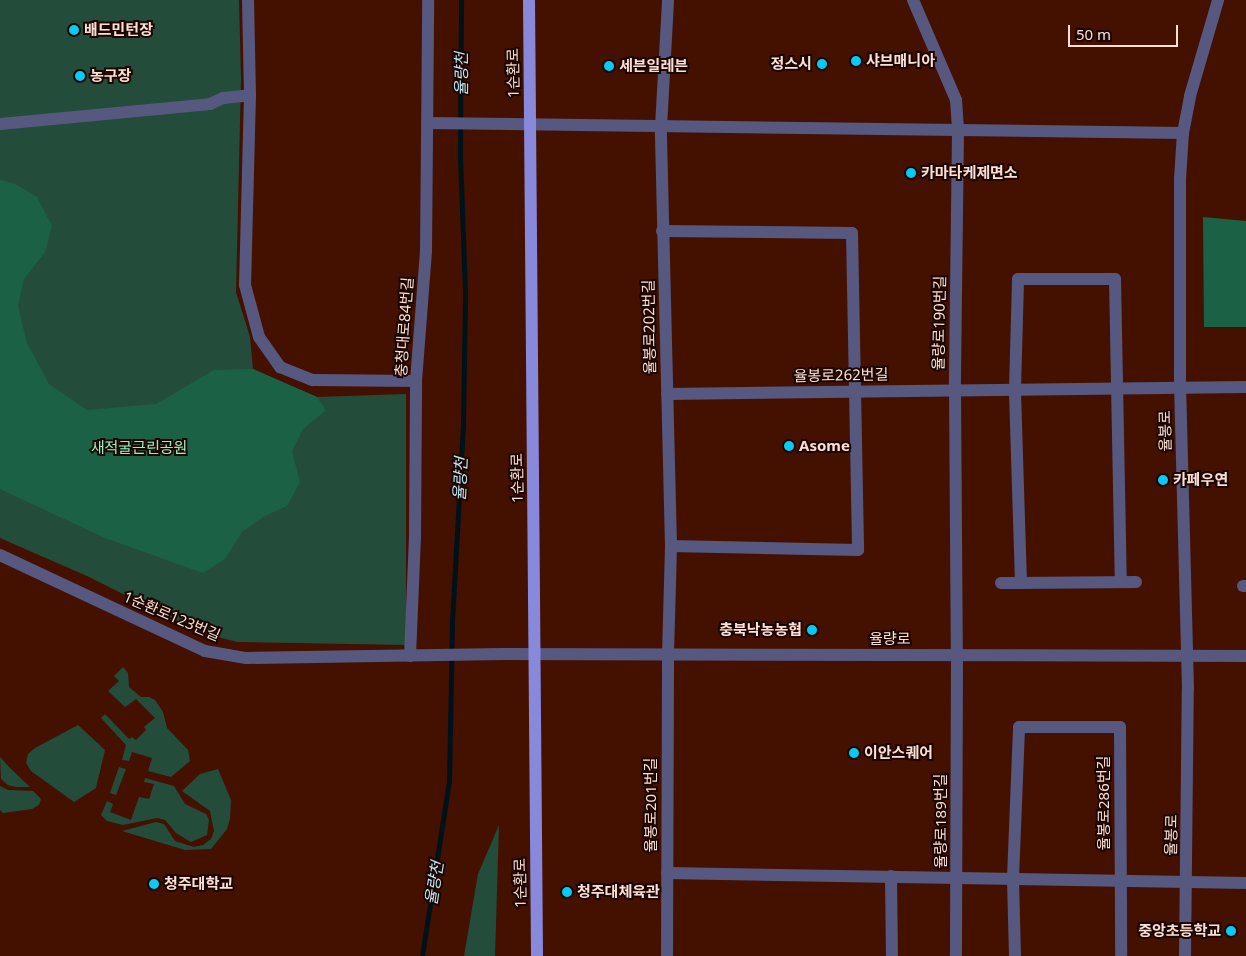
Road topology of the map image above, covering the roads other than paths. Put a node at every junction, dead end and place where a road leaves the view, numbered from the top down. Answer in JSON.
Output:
{"nodes":[{"id":1,"x":248,"y":0,"type":"edge"},
{"id":2,"x":428,"y":0,"type":"edge"},
{"id":3,"x":529,"y":0,"type":"edge"},
{"id":4,"x":668,"y":0,"type":"edge"},
{"id":5,"x":913,"y":0,"type":"edge"},
{"id":6,"x":1218,"y":0,"type":"edge"},
{"id":7,"x":250,"y":95,"type":"junction"},
{"id":8,"x":428,"y":123,"type":"junction"},
{"id":9,"x":0,"y":124,"type":"edge"},
{"id":10,"x":530,"y":125,"type":"junction"},
{"id":11,"x":661,"y":127,"type":"junction"},
{"id":12,"x":958,"y":130,"type":"junction"},
{"id":13,"x":1183,"y":133,"type":"junction"},
{"id":14,"x":662,"y":231,"type":"junction"},
{"id":15,"x":416,"y":381,"type":"junction"},
{"id":16,"x":1180,"y":387,"type":"junction"},
{"id":17,"x":1246,"y":387,"type":"edge"},
{"id":18,"x":1116,"y":388,"type":"junction"},
{"id":19,"x":1015,"y":389,"type":"junction"},
{"id":20,"x":955,"y":390,"type":"junction"},
{"id":21,"x":854,"y":392,"type":"junction"},
{"id":22,"x":667,"y":394,"type":"junction"},
{"id":23,"x":671,"y":546,"type":"junction"},
{"id":24,"x":0,"y":555,"type":"edge"},
{"id":25,"x":1121,"y":582,"type":"junction"},
{"id":26,"x":1136,"y":582,"type":"dead end"},
{"id":27,"x":1001,"y":583,"type":"dead end"},
{"id":28,"x":1021,"y":583,"type":"junction"},
{"id":29,"x":504,"y":654,"type":"joint"},
{"id":30,"x":668,"y":654,"type":"junction"},
{"id":31,"x":535,"y":655,"type":"junction"},
{"id":32,"x":410,"y":656,"type":"junction"},
{"id":33,"x":958,"y":656,"type":"junction"},
{"id":34,"x":1187,"y":656,"type":"junction"},
{"id":35,"x":1246,"y":656,"type":"edge"},
{"id":36,"x":667,"y":873,"type":"junction"},
{"id":37,"x":891,"y":876,"type":"junction"},
{"id":38,"x":957,"y":877,"type":"junction"},
{"id":39,"x":1014,"y":878,"type":"junction"},
{"id":40,"x":1120,"y":879,"type":"junction"},
{"id":41,"x":1187,"y":880,"type":"junction"},
{"id":42,"x":1246,"y":883,"type":"edge"},
{"id":43,"x":537,"y":956,"type":"edge"},
{"id":44,"x":667,"y":956,"type":"edge"},
{"id":45,"x":892,"y":956,"type":"edge"},
{"id":46,"x":956,"y":956,"type":"edge"},
{"id":47,"x":1015,"y":956,"type":"edge"},
{"id":48,"x":1121,"y":956,"type":"edge"},
{"id":49,"x":1186,"y":956,"type":"edge"}],
"edges":[{"from":1,"to":7,"type":"street"},
{"from":2,"to":8,"type":"street","name":"충청대로84번길"},
{"from":3,"to":10,"type":"main road","name":"1순환로"},
{"from":4,"to":11,"type":"street","name":"율봉로202번길"},
{"from":5,"to":12,"type":"street","name":"율량로190번길"},
{"from":6,"to":13,"type":"street","name":"율봉로"},
{"from":7,"to":9,"type":"street"},
{"from":7,"to":15,"type":"street"},
{"from":8,"to":10,"type":"street"},
{"from":8,"to":15,"type":"street","name":"충청대로84번길"},
{"from":10,"to":11,"type":"street"},
{"from":10,"to":31,"type":"main road","name":"1순환로"},
{"from":11,"to":12,"type":"street"},
{"from":11,"to":14,"type":"street","name":"율봉로202번길"},
{"from":12,"to":13,"type":"street"},
{"from":12,"to":20,"type":"street","name":"율량로190번길"},
{"from":13,"to":16,"type":"street","name":"율봉로"},
{"from":14,"to":21,"type":"street"},
{"from":14,"to":22,"type":"street","name":"율봉로202번길"},
{"from":15,"to":32,"type":"street","name":"충청대로84번길"},
{"from":16,"to":17,"type":"street","name":"율봉로262번길"},
{"from":16,"to":18,"type":"street","name":"율봉로262번길"},
{"from":16,"to":34,"type":"street","name":"율봉로"},
{"from":18,"to":19,"type":"street","name":"율봉로262번길"},
{"from":18,"to":19,"type":"street"},
{"from":18,"to":25,"type":"street"},
{"from":19,"to":20,"type":"street","name":"율봉로262번길"},
{"from":19,"to":28,"type":"street"},
{"from":20,"to":21,"type":"street","name":"율봉로262번길"},
{"from":20,"to":33,"type":"street","name":"율량로190번길"},
{"from":21,"to":22,"type":"street","name":"율봉로262번길"},
{"from":21,"to":23,"type":"street"},
{"from":22,"to":23,"type":"street","name":"율봉로202번길"},
{"from":23,"to":30,"type":"street","name":"율봉로202번길"},
{"from":24,"to":32,"type":"street","name":"1순환로123번길"},
{"from":25,"to":26,"type":"street"},
{"from":25,"to":28,"type":"street"},
{"from":27,"to":28,"type":"street"},
{"from":29,"to":31,"type":"street","name":"율량로"},
{"from":29,"to":32,"type":"street","name":"1순환로123번길"},
{"from":30,"to":31,"type":"street","name":"율량로"},
{"from":30,"to":33,"type":"street","name":"율량로"},
{"from":30,"to":36,"type":"street","name":"율봉로201번길"},
{"from":31,"to":43,"type":"main road","name":"1순환로"},
{"from":33,"to":34,"type":"street","name":"율량로"},
{"from":33,"to":38,"type":"street","name":"율량로189번길"},
{"from":34,"to":35,"type":"street","name":"율량로"},
{"from":34,"to":41,"type":"street","name":"율봉로"},
{"from":36,"to":37,"type":"street"},
{"from":36,"to":44,"type":"street","name":"율봉로201번길"},
{"from":37,"to":38,"type":"street"},
{"from":37,"to":45,"type":"street"},
{"from":38,"to":39,"type":"street"},
{"from":38,"to":46,"type":"street","name":"율량로189번길"},
{"from":39,"to":40,"type":"street"},
{"from":39,"to":40,"type":"street","name":"율봉로286번길"},
{"from":39,"to":47,"type":"street"},
{"from":40,"to":41,"type":"street"},
{"from":40,"to":48,"type":"street","name":"율봉로286번길"},
{"from":41,"to":42,"type":"street"},
{"from":41,"to":49,"type":"street","name":"율봉로"}]}
